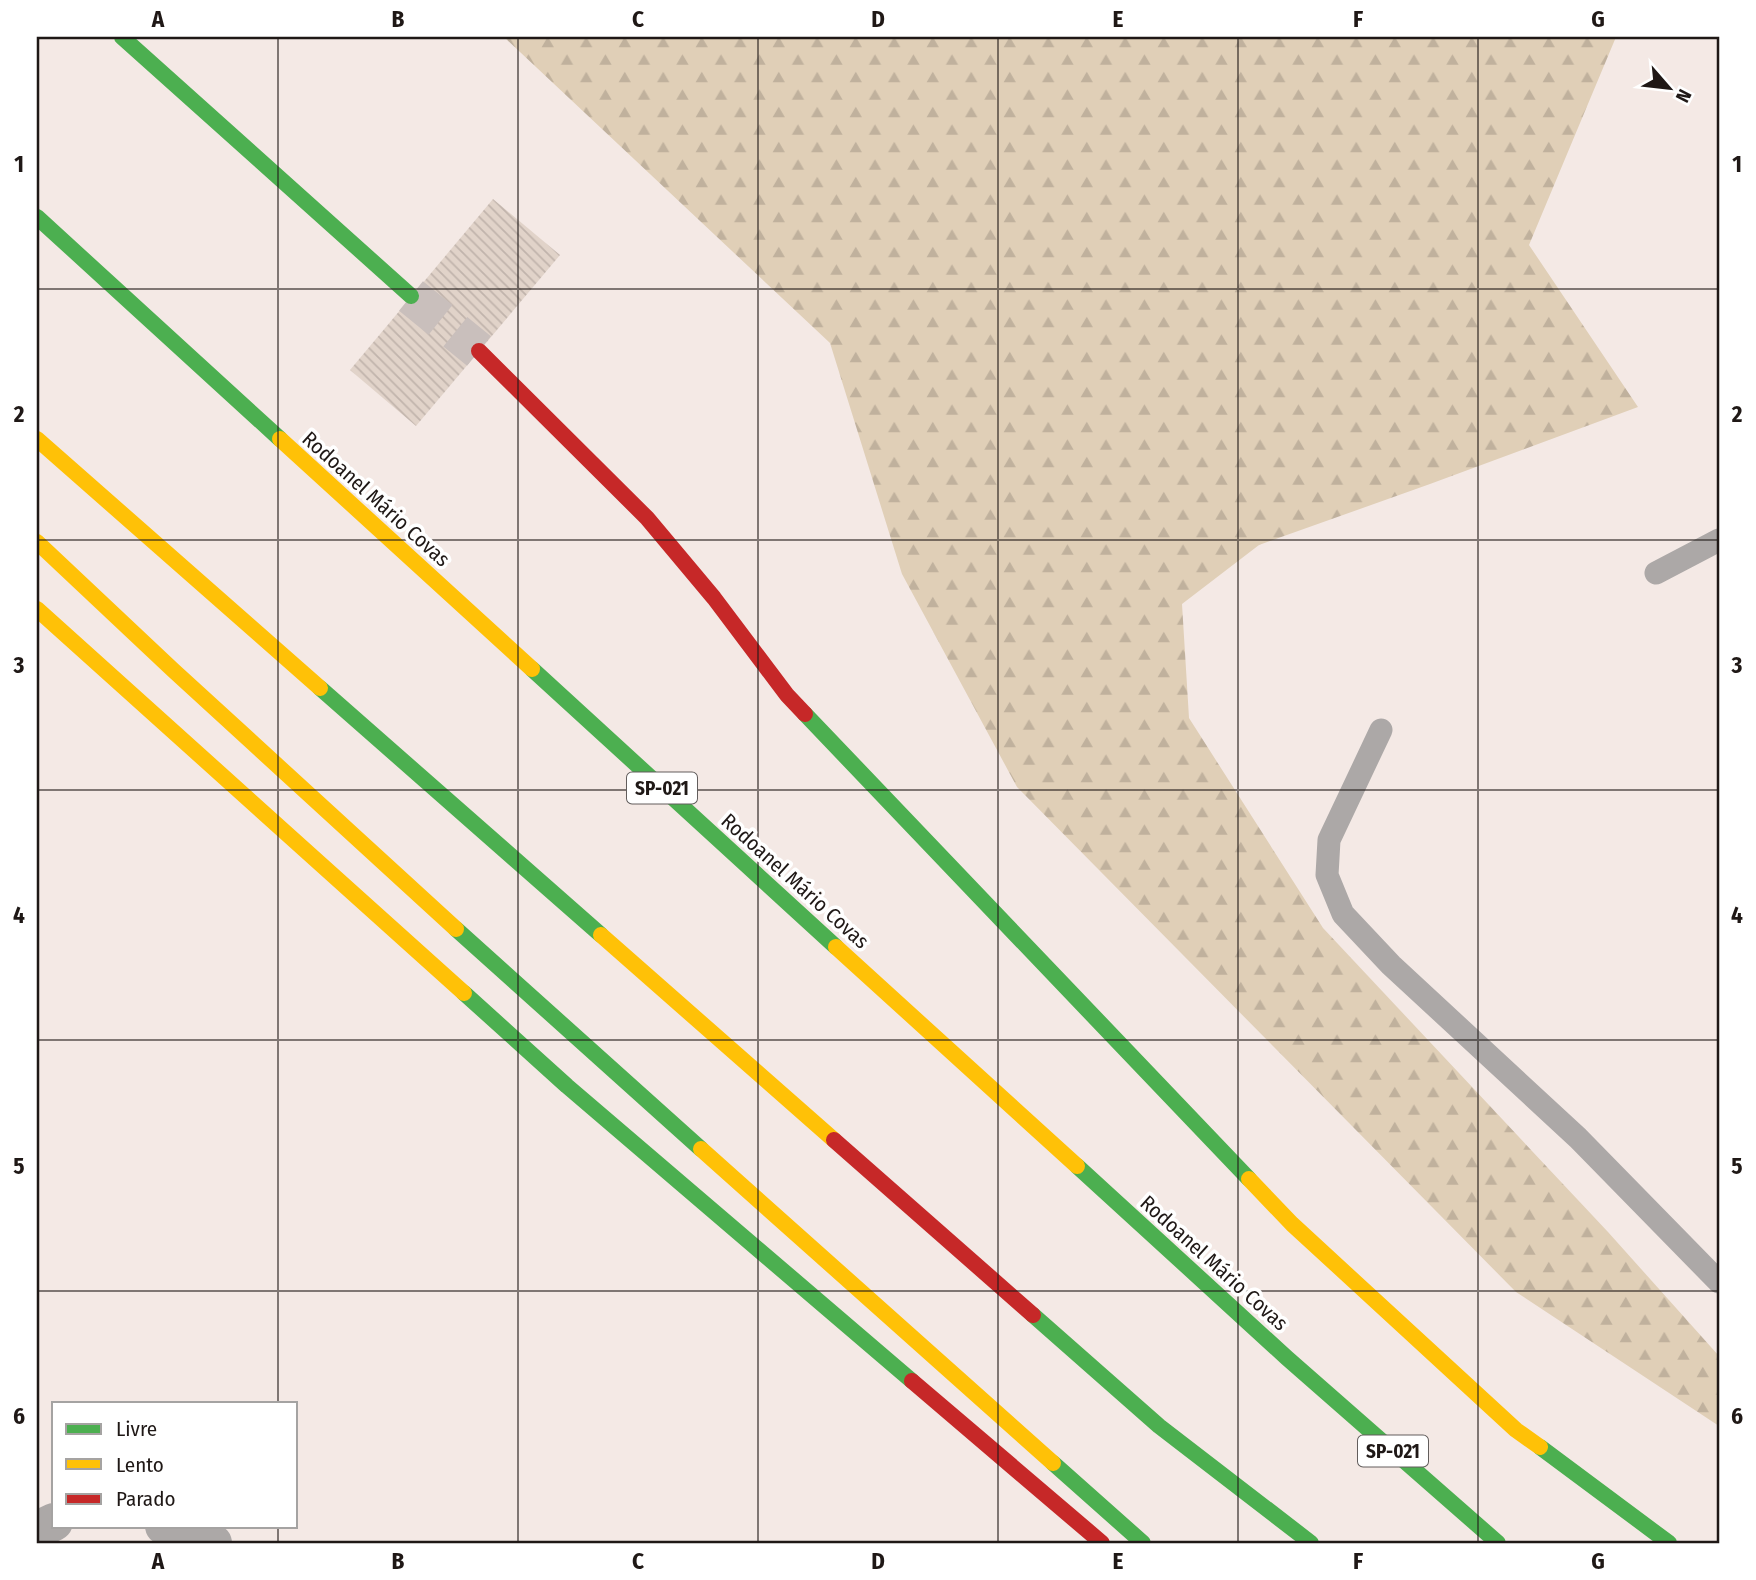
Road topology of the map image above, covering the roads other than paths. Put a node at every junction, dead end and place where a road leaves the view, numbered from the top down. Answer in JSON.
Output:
{"nodes":[{"id":1,"x":122,"y":37,"type":"edge"},
{"id":2,"x":37,"y":217,"type":"edge"},
{"id":3,"x":411,"y":296,"type":"tunnel mouth"},
{"id":4,"x":480,"y":351,"type":"tunnel mouth"},
{"id":5,"x":37,"y":439,"type":"edge"},
{"id":6,"x":1719,"y":540,"type":"edge"},
{"id":7,"x":37,"y":542,"type":"edge"},
{"id":8,"x":1656,"y":573,"type":"dead end"},
{"id":9,"x":37,"y":609,"type":"edge"},
{"id":10,"x":1381,"y":730,"type":"dead end"},
{"id":11,"x":1719,"y":1282,"type":"edge"},
{"id":12,"x":172,"y":1528,"type":"edge"},
{"id":13,"x":213,"y":1543,"type":"edge"},
{"id":14,"x":1102,"y":1543,"type":"edge"},
{"id":15,"x":1143,"y":1543,"type":"edge"},
{"id":16,"x":1311,"y":1543,"type":"edge"},
{"id":17,"x":1498,"y":1543,"type":"edge"},
{"id":18,"x":1668,"y":1543,"type":"edge"}],
"edges":[{"from":1,"to":3,"type":"main road"},
{"from":2,"to":17,"type":"main road","name":"Rodoanel Mário Covas","number":"SP-021"},
{"from":4,"to":18,"type":"main road"},
{"from":5,"to":16,"type":"main road"},
{"from":6,"to":8,"type":"lane"},
{"from":7,"to":15,"type":"main road"},
{"from":9,"to":14,"type":"main road"},
{"from":10,"to":11,"type":"lane"},
{"from":12,"to":13,"type":"street"}]}
